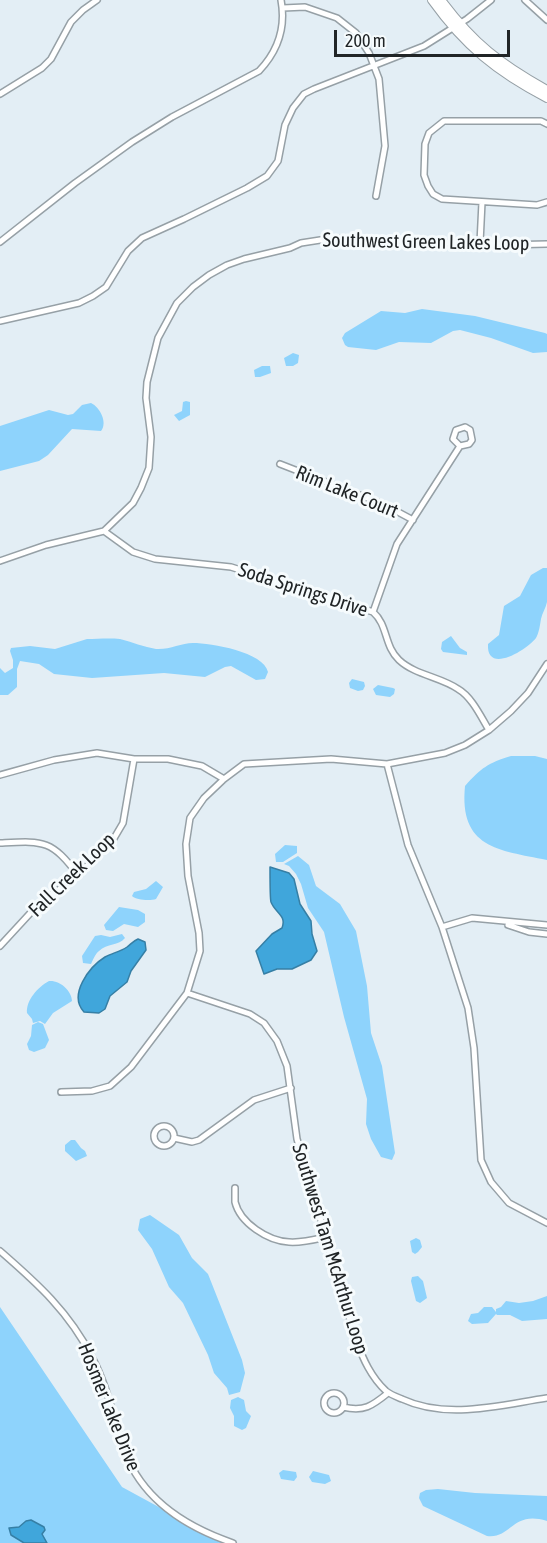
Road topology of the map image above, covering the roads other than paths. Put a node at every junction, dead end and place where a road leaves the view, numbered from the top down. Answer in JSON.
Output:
{"nodes":[{"id":1,"x":97,"y":0,"type":"edge"},
{"id":2,"x":281,"y":0,"type":"edge"},
{"id":3,"x":432,"y":0,"type":"edge"},
{"id":4,"x":441,"y":0,"type":"edge"},
{"id":5,"x":491,"y":0,"type":"edge"},
{"id":6,"x":525,"y":0,"type":"edge"},
{"id":7,"x":283,"y":8,"type":"junction"},
{"id":8,"x":547,"y":20,"type":"edge"},
{"id":9,"x":456,"y":26,"type":"junction"},
{"id":10,"x":374,"y":65,"type":"junction"},
{"id":11,"x":547,"y":90,"type":"edge"},
{"id":12,"x":0,"y":94,"type":"edge"},
{"id":13,"x":547,"y":98,"type":"edge"},
{"id":14,"x":547,"y":124,"type":"edge"},
{"id":15,"x":376,"y":196,"type":"dead end"},
{"id":16,"x":547,"y":201,"type":"edge"},
{"id":17,"x":482,"y":202,"type":"junction"},
{"id":18,"x":0,"y":242,"type":"edge"},
{"id":19,"x":480,"y":243,"type":"junction"},
{"id":20,"x":547,"y":244,"type":"edge"},
{"id":21,"x":0,"y":321,"type":"edge"},
{"id":22,"x":460,"y":446,"type":"dead end"},
{"id":23,"x":280,"y":464,"type":"dead end"},
{"id":24,"x":413,"y":520,"type":"junction"},
{"id":25,"x":104,"y":531,"type":"junction"},
{"id":26,"x":0,"y":561,"type":"edge"},
{"id":27,"x":373,"y":612,"type":"junction"},
{"id":28,"x":547,"y":664,"type":"edge"},
{"id":29,"x":489,"y":730,"type":"junction"},
{"id":30,"x":134,"y":759,"type":"junction"},
{"id":31,"x":387,"y":764,"type":"junction"},
{"id":32,"x":0,"y":775,"type":"edge"},
{"id":33,"x":224,"y":779,"type":"junction"},
{"id":34,"x":0,"y":843,"type":"edge"},
{"id":35,"x":78,"y":874,"type":"junction"},
{"id":36,"x":501,"y":922,"type":"junction"},
{"id":37,"x":547,"y":925,"type":"edge"},
{"id":38,"x":442,"y":927,"type":"junction"},
{"id":39,"x":547,"y":934,"type":"edge"},
{"id":40,"x":0,"y":946,"type":"edge"},
{"id":41,"x":187,"y":993,"type":"junction"},
{"id":42,"x":291,"y":1088,"type":"junction"},
{"id":43,"x":61,"y":1092,"type":"dead end"},
{"id":44,"x":174,"y":1138,"type":"dead end"},
{"id":45,"x":235,"y":1188,"type":"dead end"},
{"id":46,"x":547,"y":1223,"type":"edge"},
{"id":47,"x":326,"y":1238,"type":"junction"},
{"id":48,"x":0,"y":1251,"type":"edge"},
{"id":49,"x":388,"y":1393,"type":"junction"},
{"id":50,"x":547,"y":1398,"type":"edge"},
{"id":51,"x":343,"y":1407,"type":"dead end"},
{"id":52,"x":233,"y":1543,"type":"edge"}],
"edges":[{"from":1,"to":12,"type":"street"},
{"from":2,"to":7,"type":"street"},
{"from":3,"to":9,"type":"main road"},
{"from":4,"to":9,"type":"main road"},
{"from":5,"to":9,"type":"street"},
{"from":6,"to":8,"type":"street"},
{"from":7,"to":10,"type":"street"},
{"from":7,"to":18,"type":"street"},
{"from":9,"to":10,"type":"street"},
{"from":9,"to":11,"type":"main road"},
{"from":9,"to":13,"type":"main road"},
{"from":10,"to":15,"type":"street"},
{"from":10,"to":21,"type":"street"},
{"from":14,"to":17,"type":"street"},
{"from":16,"to":17,"type":"street"},
{"from":17,"to":19,"type":"street"},
{"from":19,"to":20,"type":"street","name":"Southwest Green Lakes Loop"},
{"from":19,"to":25,"type":"street","name":"Southwest Green Lakes Loop"},
{"from":22,"to":24,"type":"street"},
{"from":23,"to":24,"type":"street","name":"Rim Lake Court"},
{"from":24,"to":27,"type":"street"},
{"from":25,"to":26,"type":"street"},
{"from":25,"to":27,"type":"street","name":"Soda Springs Drive"},
{"from":27,"to":29,"type":"street","name":"Soda Springs Drive"},
{"from":28,"to":29,"type":"street"},
{"from":29,"to":31,"type":"street"},
{"from":30,"to":32,"type":"street"},
{"from":30,"to":33,"type":"street"},
{"from":30,"to":35,"type":"street","name":"Fall Creek Loop"},
{"from":31,"to":33,"type":"street"},
{"from":31,"to":38,"type":"street"},
{"from":33,"to":41,"type":"street"},
{"from":34,"to":35,"type":"street"},
{"from":35,"to":40,"type":"street","name":"Fall Creek Loop"},
{"from":36,"to":37,"type":"street"},
{"from":36,"to":38,"type":"street"},
{"from":36,"to":39,"type":"street"},
{"from":38,"to":46,"type":"street"},
{"from":41,"to":42,"type":"street","name":"Southwest Tam McArthur Loop"},
{"from":41,"to":43,"type":"street"},
{"from":42,"to":44,"type":"street"},
{"from":42,"to":47,"type":"street","name":"Southwest Tam McArthur Loop"},
{"from":45,"to":47,"type":"street"},
{"from":47,"to":49,"type":"street","name":"Southwest Tam McArthur Loop"},
{"from":48,"to":52,"type":"street","name":"Hosmer Lake Drive"},
{"from":49,"to":50,"type":"street"},
{"from":49,"to":51,"type":"street"}]}
